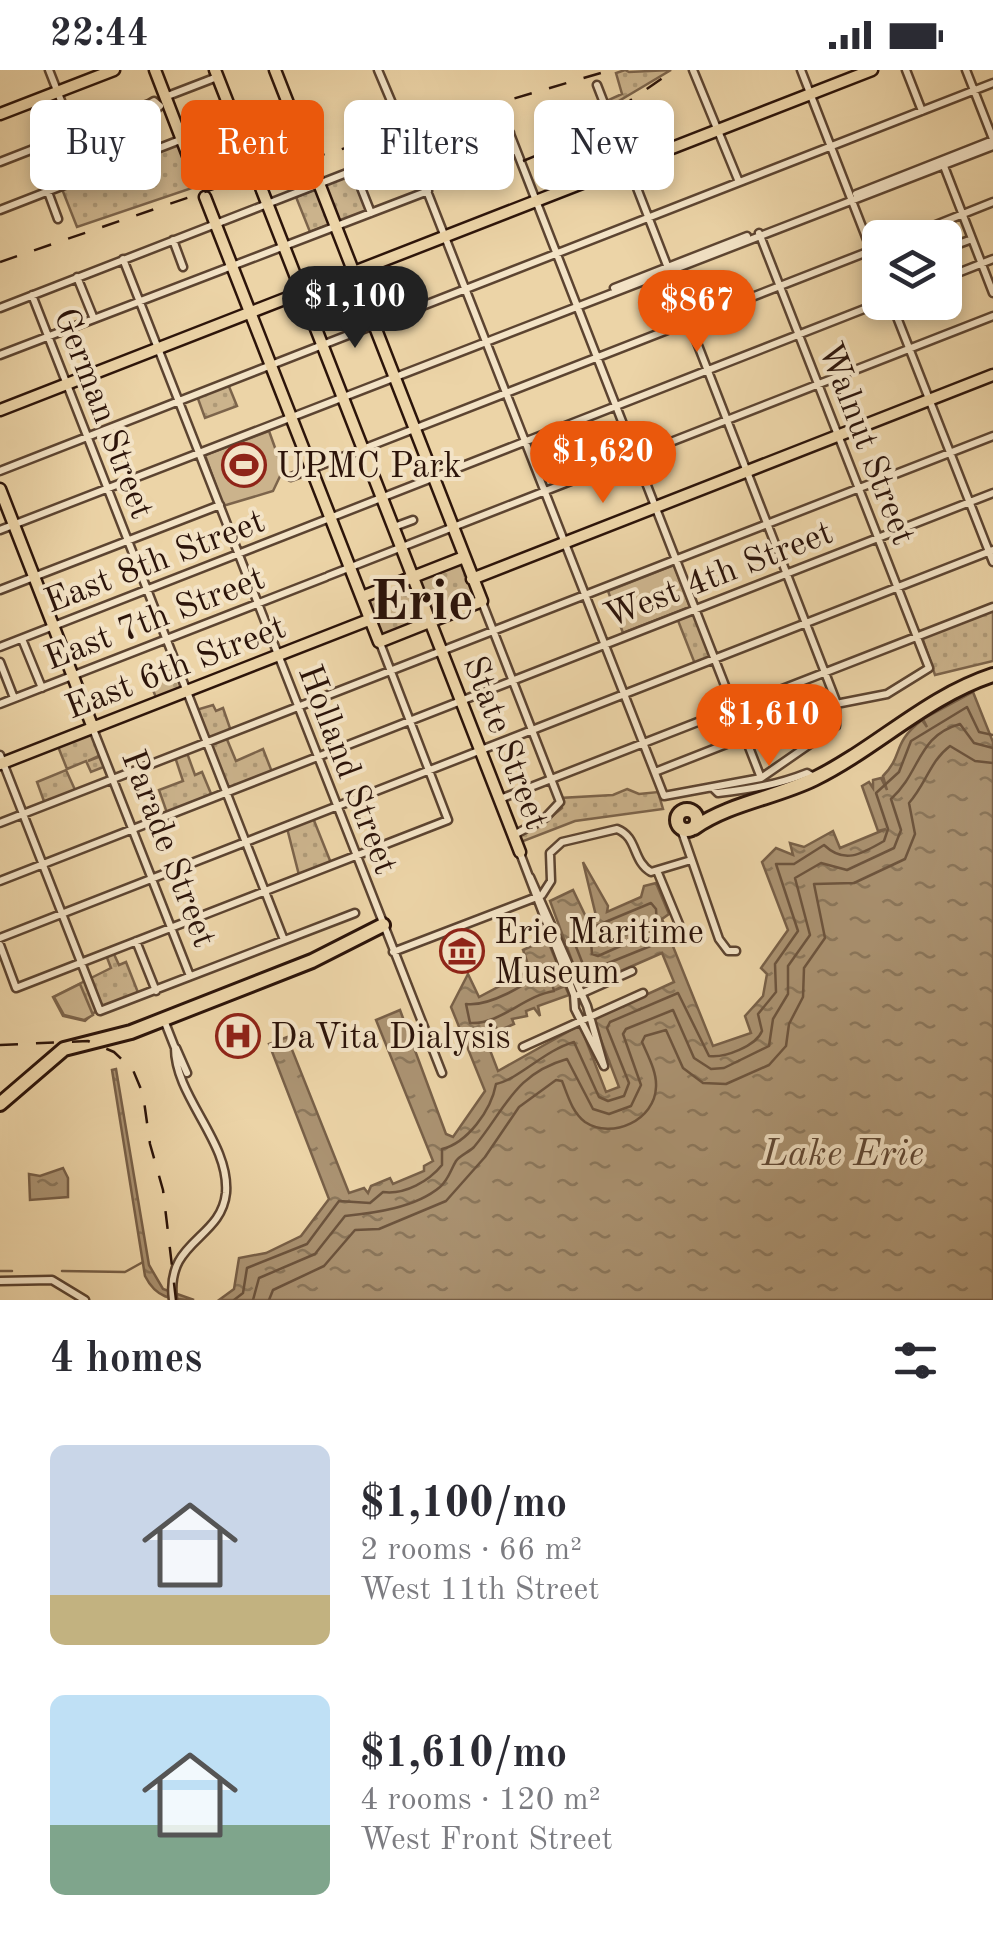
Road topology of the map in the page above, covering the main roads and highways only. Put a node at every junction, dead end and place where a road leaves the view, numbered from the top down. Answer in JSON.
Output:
{"nodes":[{"id":1,"x":97,"y":70,"type":"edge"},
{"id":2,"x":114,"y":70,"type":"edge"},
{"id":3,"x":155,"y":70,"type":"edge"},
{"id":4,"x":275,"y":70,"type":"edge"},
{"id":5,"x":872,"y":70,"type":"edge"},
{"id":6,"x":216,"y":74,"type":"edge"},
{"id":7,"x":57,"y":89,"type":"junction"},
{"id":8,"x":226,"y":100,"type":"edge"},
{"id":9,"x":287,"y":100,"type":"edge"},
{"id":10,"x":0,"y":111,"type":"edge"},
{"id":11,"x":181,"y":137,"type":"edge"},
{"id":12,"x":262,"y":190,"type":"edge"},
{"id":13,"x":322,"y":190,"type":"edge"},
{"id":14,"x":204,"y":197,"type":"dead end"},
{"id":15,"x":354,"y":272,"type":"junction"},
{"id":16,"x":302,"y":293,"type":"junction"},
{"id":17,"x":250,"y":314,"type":"junction"},
{"id":18,"x":993,"y":376,"type":"edge"},
{"id":19,"x":0,"y":410,"type":"edge"},
{"id":20,"x":0,"y":489,"type":"edge"},
{"id":21,"x":464,"y":557,"type":"junction"},
{"id":22,"x":412,"y":577,"type":"junction"},
{"id":23,"x":472,"y":579,"type":"junction"},
{"id":24,"x":362,"y":597,"type":"junction"},
{"id":25,"x":371,"y":618,"type":"junction"},
{"id":26,"x":430,"y":622,"type":"junction"},
{"id":27,"x":993,"y":676,"type":"edge"},
{"id":28,"x":93,"y":728,"type":"junction"},
{"id":29,"x":1,"y":761,"type":"edge"},
{"id":30,"x":691,"y":824,"type":"road end"},
{"id":31,"x":520,"y":852,"type":"road end"},
{"id":32,"x":383,"y":925,"type":"road end"},
{"id":33,"x":0,"y":1104,"type":"edge"}],
"edges":[{"from":1,"to":7,"type":"main road"},
{"from":2,"to":7,"type":"main road"},
{"from":3,"to":11,"type":"main road"},
{"from":4,"to":9,"type":"main road"},
{"from":5,"to":15,"type":"main road"},
{"from":6,"to":8,"type":"main road"},
{"from":7,"to":10,"type":"main road"},
{"from":12,"to":16,"type":"main road","name":"State Street"},
{"from":13,"to":15,"type":"main road"},
{"from":14,"to":17,"type":"main road"},
{"from":15,"to":16,"type":"main road"},
{"from":15,"to":21,"type":"main road"},
{"from":16,"to":17,"type":"main road"},
{"from":16,"to":22,"type":"main road","name":"State Street"},
{"from":17,"to":19,"type":"main road"},
{"from":17,"to":24,"type":"main road"},
{"from":18,"to":23,"type":"main road"},
{"from":20,"to":28,"type":"main road","name":"Parade Street"},
{"from":21,"to":22,"type":"main road"},
{"from":21,"to":23,"type":"main road"},
{"from":22,"to":24,"type":"main road"},
{"from":22,"to":26,"type":"main road","name":"State Street"},
{"from":23,"to":26,"type":"main road"},
{"from":24,"to":25,"type":"main road"},
{"from":25,"to":26,"type":"main road"},
{"from":25,"to":28,"type":"main road","name":"East 6th Street"},
{"from":26,"to":31,"type":"main road","name":"State Street"},
{"from":27,"to":30,"type":"highway"},
{"from":28,"to":29,"type":"main road","name":"East 6th Street"},
{"from":32,"to":33,"type":"highway"}]}
